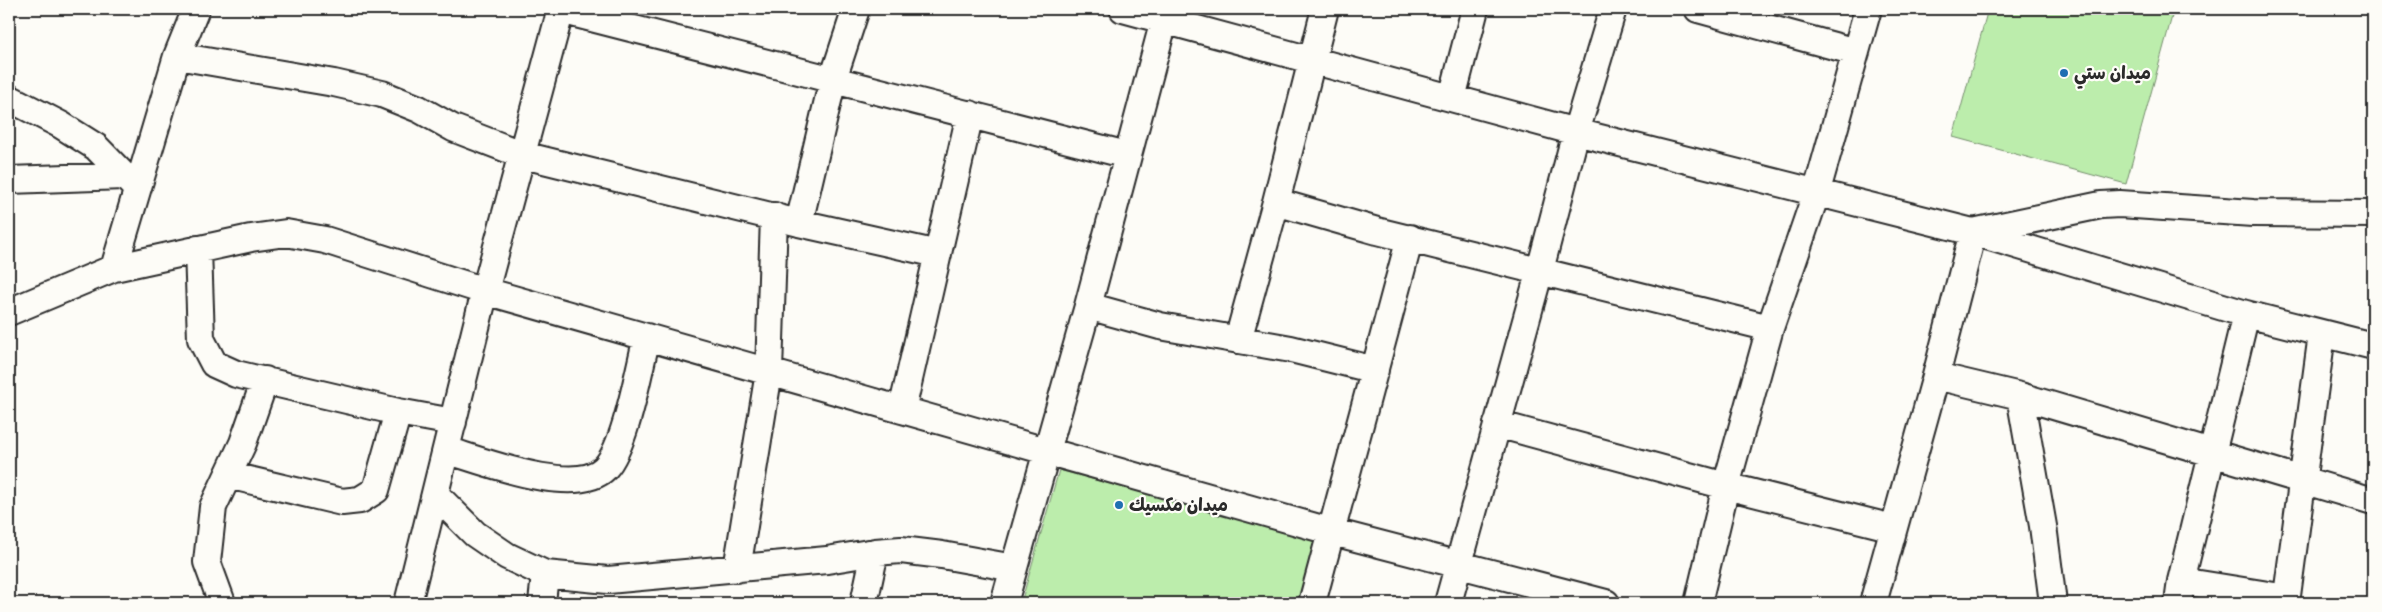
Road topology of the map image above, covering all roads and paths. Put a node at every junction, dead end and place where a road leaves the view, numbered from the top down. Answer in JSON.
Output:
{"nodes":[{"id":1,"x":196,"y":9,"type":"edge"},
{"id":2,"x":856,"y":9,"type":"edge"},
{"id":3,"x":1123,"y":9,"type":"edge"},
{"id":4,"x":1324,"y":9,"type":"edge"},
{"id":5,"x":1475,"y":9,"type":"edge"},
{"id":6,"x":1613,"y":9,"type":"edge"},
{"id":7,"x":1698,"y":9,"type":"edge"},
{"id":8,"x":1868,"y":9,"type":"edge"},
{"id":9,"x":561,"y":10,"type":"edge"},
{"id":10,"x":1166,"y":14,"type":"edge"},
{"id":11,"x":1856,"y":52,"type":"junction"},
{"id":12,"x":177,"y":56,"type":"junction"},
{"id":13,"x":1311,"y":58,"type":"junction"},
{"id":14,"x":833,"y":79,"type":"junction"},
{"id":15,"x":9,"y":98,"type":"edge"},
{"id":16,"x":1452,"y":98,"type":"junction"},
{"id":17,"x":970,"y":114,"type":"junction"},
{"id":18,"x":1576,"y":132,"type":"junction"},
{"id":19,"x":523,"y":155,"type":"junction"},
{"id":20,"x":1127,"y":155,"type":"junction"},
{"id":21,"x":9,"y":180,"type":"edge"},
{"id":22,"x":130,"y":182,"type":"junction"},
{"id":23,"x":1816,"y":194,"type":"junction"},
{"id":24,"x":1276,"y":202,"type":"junction"},
{"id":25,"x":2373,"y":214,"type":"edge"},
{"id":26,"x":774,"y":216,"type":"junction"},
{"id":27,"x":799,"y":222,"type":"junction"},
{"id":28,"x":1973,"y":232,"type":"junction"},
{"id":29,"x":1410,"y":238,"type":"junction"},
{"id":30,"x":198,"y":249,"type":"junction"},
{"id":31,"x":938,"y":254,"type":"junction"},
{"id":32,"x":114,"y":268,"type":"junction"},
{"id":33,"x":1540,"y":270,"type":"junction"},
{"id":34,"x":485,"y":290,"type":"junction"},
{"id":35,"x":1088,"y":306,"type":"junction"},
{"id":36,"x":9,"y":312,"type":"edge"},
{"id":37,"x":2246,"y":314,"type":"junction"},
{"id":38,"x":1770,"y":328,"type":"junction"},
{"id":39,"x":2322,"y":334,"type":"junction"},
{"id":40,"x":647,"y":337,"type":"junction"},
{"id":41,"x":1238,"y":340,"type":"junction"},
{"id":42,"x":2373,"y":346,"type":"edge"},
{"id":43,"x":1375,"y":370,"type":"junction"},
{"id":44,"x":769,"y":372,"type":"junction"},
{"id":45,"x":1936,"y":376,"type":"junction"},
{"id":46,"x":265,"y":380,"type":"junction"},
{"id":47,"x":2020,"y":396,"type":"junction"},
{"id":48,"x":902,"y":410,"type":"junction"},
{"id":49,"x":398,"y":412,"type":"junction"},
{"id":50,"x":453,"y":422,"type":"junction"},
{"id":51,"x":1497,"y":424,"type":"junction"},
{"id":52,"x":446,"y":450,"type":"junction"},
{"id":53,"x":1046,"y":452,"type":"junction"},
{"id":54,"x":2212,"y":453,"type":"junction"},
{"id":55,"x":228,"y":475,"type":"junction"},
{"id":56,"x":2302,"y":481,"type":"junction"},
{"id":57,"x":1726,"y":486,"type":"junction"},
{"id":58,"x":435,"y":494,"type":"junction"},
{"id":59,"x":2373,"y":501,"type":"edge"},
{"id":60,"x":1893,"y":528,"type":"junction"},
{"id":61,"x":1333,"y":532,"type":"junction"},
{"id":62,"x":875,"y":552,"type":"junction"},
{"id":63,"x":1458,"y":565,"type":"junction"},
{"id":64,"x":1014,"y":568,"type":"junction"},
{"id":65,"x":737,"y":569,"type":"junction"},
{"id":66,"x":545,"y":574,"type":"junction"},
{"id":67,"x":2179,"y":592,"type":"edge"},
{"id":68,"x":2287,"y":601,"type":"edge"},
{"id":69,"x":222,"y":603,"type":"edge"},
{"id":70,"x":408,"y":603,"type":"edge"},
{"id":71,"x":542,"y":603,"type":"edge"},
{"id":72,"x":864,"y":603,"type":"edge"},
{"id":73,"x":1004,"y":603,"type":"edge"},
{"id":74,"x":1312,"y":603,"type":"edge"},
{"id":75,"x":1448,"y":603,"type":"edge"},
{"id":76,"x":1606,"y":603,"type":"edge"},
{"id":77,"x":1698,"y":603,"type":"edge"},
{"id":78,"x":1873,"y":603,"type":"edge"},
{"id":79,"x":2053,"y":603,"type":"edge"}],
"edges":[{"from":1,"to":12,"type":"street"},
{"from":2,"to":14,"type":"street"},
{"from":3,"to":10,"type":"street"},
{"from":4,"to":13,"type":"street"},
{"from":5,"to":16,"type":"street"},
{"from":6,"to":18,"type":"street"},
{"from":7,"to":11,"type":"street"},
{"from":8,"to":11,"type":"street"},
{"from":9,"to":14,"type":"street"},
{"from":9,"to":19,"type":"street"},
{"from":10,"to":13,"type":"street"},
{"from":10,"to":20,"type":"street"},
{"from":11,"to":23,"type":"street"},
{"from":12,"to":19,"type":"street"},
{"from":12,"to":22,"type":"street"},
{"from":13,"to":16,"type":"street"},
{"from":13,"to":24,"type":"street"},
{"from":14,"to":17,"type":"street"},
{"from":14,"to":27,"type":"street"},
{"from":15,"to":22,"type":"street"},
{"from":16,"to":18,"type":"street"},
{"from":17,"to":20,"type":"street"},
{"from":17,"to":31,"type":"street"},
{"from":18,"to":23,"type":"street"},
{"from":18,"to":33,"type":"street"},
{"from":19,"to":26,"type":"street"},
{"from":19,"to":34,"type":"street"},
{"from":20,"to":35,"type":"street"},
{"from":21,"to":22,"type":"street"},
{"from":22,"to":32,"type":"street"},
{"from":23,"to":28,"type":"street"},
{"from":23,"to":38,"type":"street"},
{"from":24,"to":29,"type":"street"},
{"from":24,"to":41,"type":"street"},
{"from":25,"to":28,"type":"street"},
{"from":26,"to":27,"type":"street"},
{"from":26,"to":44,"type":"street"},
{"from":27,"to":31,"type":"street"},
{"from":28,"to":37,"type":"street"},
{"from":28,"to":45,"type":"street"},
{"from":29,"to":33,"type":"street"},
{"from":29,"to":43,"type":"street"},
{"from":30,"to":32,"type":"street"},
{"from":30,"to":34,"type":"street"},
{"from":30,"to":46,"type":"street"},
{"from":31,"to":48,"type":"street"},
{"from":32,"to":36,"type":"street"},
{"from":33,"to":38,"type":"street"},
{"from":33,"to":51,"type":"street"},
{"from":34,"to":40,"type":"street"},
{"from":34,"to":50,"type":"street"},
{"from":35,"to":41,"type":"street"},
{"from":35,"to":53,"type":"street"},
{"from":37,"to":39,"type":"street"},
{"from":37,"to":54,"type":"street"},
{"from":38,"to":57,"type":"street"},
{"from":39,"to":42,"type":"street"},
{"from":39,"to":56,"type":"street"},
{"from":40,"to":44,"type":"street"},
{"from":40,"to":52,"type":"street"},
{"from":41,"to":43,"type":"street"},
{"from":43,"to":61,"type":"street"},
{"from":44,"to":48,"type":"street"},
{"from":44,"to":65,"type":"street"},
{"from":45,"to":47,"type":"street"},
{"from":45,"to":60,"type":"street"},
{"from":46,"to":49,"type":"street"},
{"from":46,"to":55,"type":"street"},
{"from":47,"to":54,"type":"street"},
{"from":47,"to":79,"type":"street"},
{"from":48,"to":53,"type":"street"},
{"from":49,"to":50,"type":"street"},
{"from":49,"to":55,"type":"street"},
{"from":50,"to":52,"type":"street"},
{"from":51,"to":57,"type":"street"},
{"from":51,"to":63,"type":"street"},
{"from":52,"to":58,"type":"street"},
{"from":53,"to":61,"type":"street"},
{"from":53,"to":64,"type":"street"},
{"from":54,"to":56,"type":"street"},
{"from":54,"to":67,"type":"street"},
{"from":55,"to":69,"type":"street"},
{"from":56,"to":59,"type":"street"},
{"from":56,"to":68,"type":"street"},
{"from":57,"to":60,"type":"street"},
{"from":57,"to":77,"type":"street"},
{"from":58,"to":66,"type":"street"},
{"from":58,"to":70,"type":"street"},
{"from":60,"to":78,"type":"street"},
{"from":61,"to":63,"type":"street"},
{"from":61,"to":74,"type":"street"},
{"from":62,"to":64,"type":"street"},
{"from":62,"to":65,"type":"street"},
{"from":62,"to":72,"type":"street"},
{"from":63,"to":75,"type":"street"},
{"from":63,"to":76,"type":"street"},
{"from":64,"to":73,"type":"street"},
{"from":65,"to":66,"type":"street"},
{"from":66,"to":71,"type":"street"},
{"from":67,"to":68,"type":"street"}]}
